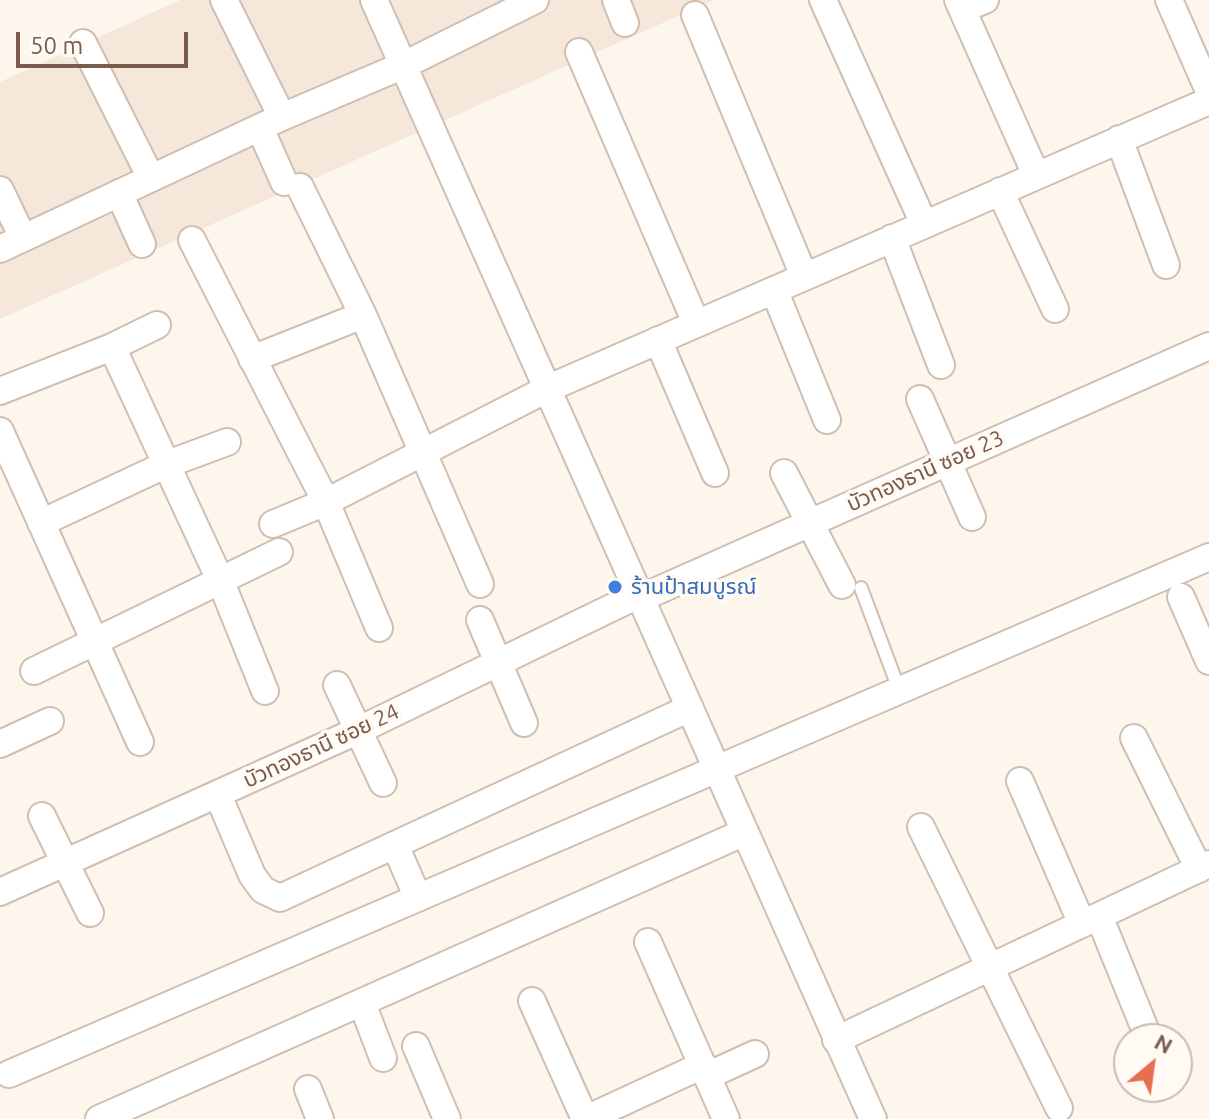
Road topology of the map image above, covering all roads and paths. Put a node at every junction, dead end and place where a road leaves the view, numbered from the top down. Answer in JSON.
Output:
{"nodes":[{"id":1,"x":224,"y":0,"type":"edge"},
{"id":2,"x":374,"y":0,"type":"edge"},
{"id":3,"x":535,"y":0,"type":"edge"},
{"id":4,"x":823,"y":0,"type":"edge"},
{"id":5,"x":1169,"y":0,"type":"edge"},
{"id":6,"x":968,"y":3,"type":"edge"},
{"id":7,"x":695,"y":15,"type":"dead end"},
{"id":8,"x":83,"y":43,"type":"dead end"},
{"id":9,"x":579,"y":52,"type":"dead end"},
{"id":10,"x":404,"y":65,"type":"junction"},
{"id":11,"x":1209,"y":91,"type":"edge"},
{"id":12,"x":1209,"y":101,"type":"edge"},
{"id":13,"x":271,"y":123,"type":"junction"},
{"id":14,"x":1119,"y":139,"type":"junction"},
{"id":15,"x":1036,"y":175,"type":"junction"},
{"id":16,"x":151,"y":178,"type":"junction"},
{"id":17,"x":0,"y":190,"type":"edge"},
{"id":18,"x":1000,"y":191,"type":"junction"},
{"id":19,"x":119,"y":193,"type":"junction"},
{"id":20,"x":924,"y":224,"type":"junction"},
{"id":21,"x":892,"y":238,"type":"junction"},
{"id":22,"x":192,"y":240,"type":"dead end"},
{"id":23,"x":11,"y":244,"type":"edge"},
{"id":24,"x":142,"y":244,"type":"dead end"},
{"id":25,"x":1166,"y":265,"type":"dead end"},
{"id":26,"x":804,"y":276,"type":"junction"},
{"id":27,"x":774,"y":290,"type":"junction"},
{"id":28,"x":1055,"y":309,"type":"dead end"},
{"id":29,"x":363,"y":315,"type":"junction"},
{"id":30,"x":696,"y":323,"type":"junction"},
{"id":31,"x":157,"y":325,"type":"dead end"},
{"id":32,"x":658,"y":340,"type":"junction"},
{"id":33,"x":1209,"y":346,"type":"edge"},
{"id":34,"x":112,"y":347,"type":"junction"},
{"id":35,"x":252,"y":359,"type":"junction"},
{"id":36,"x":941,"y":365,"type":"dead end"},
{"id":37,"x":549,"y":388,"type":"junction"},
{"id":38,"x":0,"y":391,"type":"edge"},
{"id":39,"x":920,"y":399,"type":"dead end"},
{"id":40,"x":827,"y":420,"type":"dead end"},
{"id":41,"x":0,"y":431,"type":"edge"},
{"id":42,"x":227,"y":442,"type":"dead end"},
{"id":43,"x":422,"y":453,"type":"junction"},
{"id":44,"x":946,"y":462,"type":"junction"},
{"id":45,"x":165,"y":465,"type":"junction"},
{"id":46,"x":715,"y":473,"type":"dead end"},
{"id":47,"x":784,"y":473,"type":"dead end"},
{"id":48,"x":326,"y":502,"type":"junction"},
{"id":49,"x":972,"y":517,"type":"dead end"},
{"id":50,"x":811,"y":522,"type":"junction"},
{"id":51,"x":41,"y":523,"type":"junction"},
{"id":52,"x":273,"y":524,"type":"dead end"},
{"id":53,"x":279,"y":552,"type":"dead end"},
{"id":54,"x":1209,"y":557,"type":"edge"},
{"id":55,"x":221,"y":582,"type":"junction"},
{"id":56,"x":480,"y":584,"type":"dead end"},
{"id":57,"x":851,"y":586,"type":"joint"},
{"id":58,"x":641,"y":596,"type":"junction"},
{"id":59,"x":1181,"y":597,"type":"dead end"},
{"id":60,"x":480,"y":620,"type":"dead end"},
{"id":61,"x":379,"y":628,"type":"dead end"},
{"id":62,"x":95,"y":641,"type":"junction"},
{"id":63,"x":1209,"y":661,"type":"edge"},
{"id":64,"x":497,"y":662,"type":"junction"},
{"id":65,"x":34,"y":671,"type":"dead end"},
{"id":66,"x":337,"y":685,"type":"dead end"},
{"id":67,"x":265,"y":691,"type":"dead end"},
{"id":68,"x":900,"y":692,"type":"junction"},
{"id":69,"x":690,"y":708,"type":"junction"},
{"id":70,"x":50,"y":721,"type":"dead end"},
{"id":71,"x":524,"y":723,"type":"dead end"},
{"id":72,"x":357,"y":731,"type":"junction"},
{"id":73,"x":1134,"y":738,"type":"dead end"},
{"id":74,"x":140,"y":742,"type":"dead end"},
{"id":75,"x":0,"y":744,"type":"edge"},
{"id":76,"x":718,"y":772,"type":"junction"},
{"id":77,"x":1020,"y":781,"type":"dead end"},
{"id":78,"x":383,"y":783,"type":"dead end"},
{"id":79,"x":218,"y":795,"type":"junction"},
{"id":80,"x":42,"y":816,"type":"dead end"},
{"id":81,"x":921,"y":827,"type":"dead end"},
{"id":82,"x":745,"y":832,"type":"junction"},
{"id":83,"x":395,"y":845,"type":"junction"},
{"id":84,"x":65,"y":863,"type":"junction"},
{"id":85,"x":1206,"y":868,"type":"edge"},
{"id":86,"x":0,"y":892,"type":"edge"},
{"id":87,"x":418,"y":898,"type":"junction"},
{"id":88,"x":90,"y":913,"type":"dead end"},
{"id":89,"x":1090,"y":920,"type":"junction"},
{"id":90,"x":648,"y":942,"type":"dead end"},
{"id":91,"x":991,"y":965,"type":"junction"},
{"id":92,"x":532,"y":1001,"type":"dead end"},
{"id":93,"x":362,"y":1003,"type":"junction"},
{"id":94,"x":1141,"y":1023,"type":"edge"},
{"id":95,"x":836,"y":1040,"type":"junction"},
{"id":96,"x":416,"y":1046,"type":"dead end"},
{"id":97,"x":755,"y":1054,"type":"dead end"},
{"id":98,"x":383,"y":1058,"type":"dead end"},
{"id":99,"x":705,"y":1070,"type":"junction"},
{"id":100,"x":9,"y":1074,"type":"dead end"},
{"id":101,"x":308,"y":1089,"type":"dead end"},
{"id":102,"x":1059,"y":1108,"type":"dead end"},
{"id":103,"x":99,"y":1119,"type":"edge"},
{"id":104,"x":320,"y":1119,"type":"edge"},
{"id":105,"x":447,"y":1119,"type":"edge"},
{"id":106,"x":585,"y":1119,"type":"edge"},
{"id":107,"x":726,"y":1119,"type":"edge"},
{"id":108,"x":873,"y":1119,"type":"edge"}],
"edges":[{"from":1,"to":13,"type":"street"},
{"from":2,"to":10,"type":"street"},
{"from":3,"to":10,"type":"street"},
{"from":4,"to":20,"type":"street"},
{"from":5,"to":11,"type":"street"},
{"from":6,"to":15,"type":"street"},
{"from":7,"to":26,"type":"street"},
{"from":8,"to":16,"type":"street"},
{"from":9,"to":30,"type":"street"},
{"from":10,"to":13,"type":"street"},
{"from":10,"to":37,"type":"street"},
{"from":12,"to":14,"type":"street"},
{"from":13,"to":16,"type":"street"},
{"from":13,"to":29,"type":"street"},
{"from":14,"to":15,"type":"street"},
{"from":14,"to":25,"type":"street"},
{"from":15,"to":18,"type":"street"},
{"from":16,"to":19,"type":"street"},
{"from":17,"to":23,"type":"street"},
{"from":18,"to":20,"type":"street"},
{"from":18,"to":28,"type":"street"},
{"from":19,"to":23,"type":"street"},
{"from":19,"to":24,"type":"street"},
{"from":20,"to":21,"type":"street"},
{"from":21,"to":26,"type":"street"},
{"from":21,"to":36,"type":"street"},
{"from":22,"to":35,"type":"street"},
{"from":26,"to":27,"type":"street"},
{"from":27,"to":30,"type":"street"},
{"from":27,"to":40,"type":"street"},
{"from":29,"to":35,"type":"street"},
{"from":29,"to":43,"type":"street"},
{"from":30,"to":32,"type":"street"},
{"from":31,"to":34,"type":"street"},
{"from":32,"to":37,"type":"street"},
{"from":32,"to":46,"type":"street"},
{"from":33,"to":44,"type":"street","name":"บัวทองธานี ซอย 23"},
{"from":34,"to":38,"type":"street"},
{"from":34,"to":45,"type":"street"},
{"from":35,"to":48,"type":"street"},
{"from":37,"to":43,"type":"street"},
{"from":37,"to":58,"type":"street"},
{"from":39,"to":44,"type":"street"},
{"from":41,"to":51,"type":"street"},
{"from":42,"to":45,"type":"street"},
{"from":43,"to":48,"type":"street"},
{"from":43,"to":56,"type":"street"},
{"from":44,"to":49,"type":"street"},
{"from":44,"to":50,"type":"street","name":"บัวทองธานี ซอย 23"},
{"from":45,"to":51,"type":"street"},
{"from":45,"to":55,"type":"street"},
{"from":47,"to":50,"type":"street"},
{"from":48,"to":52,"type":"street"},
{"from":48,"to":61,"type":"street"},
{"from":50,"to":57,"type":"street"},
{"from":50,"to":58,"type":"street","name":"บัวทองธานี ซอย 23"},
{"from":51,"to":62,"type":"street"},
{"from":53,"to":55,"type":"street"},
{"from":54,"to":68,"type":"street"},
{"from":55,"to":62,"type":"street"},
{"from":55,"to":67,"type":"street"},
{"from":57,"to":68,"type":"lane"},
{"from":58,"to":64,"type":"street","name":"บัวทองธานี ซอย 24"},
{"from":58,"to":69,"type":"street"},
{"from":59,"to":63,"type":"street"},
{"from":60,"to":64,"type":"street"},
{"from":62,"to":65,"type":"street"},
{"from":62,"to":74,"type":"street"},
{"from":64,"to":71,"type":"street"},
{"from":64,"to":72,"type":"street","name":"บัวทองธานี ซอย 24"},
{"from":66,"to":72,"type":"street"},
{"from":68,"to":76,"type":"street"},
{"from":69,"to":76,"type":"street"},
{"from":69,"to":83,"type":"street"},
{"from":70,"to":75,"type":"street"},
{"from":72,"to":78,"type":"street"},
{"from":72,"to":79,"type":"street","name":"บัวทองธานี ซอย 24"},
{"from":73,"to":85,"type":"street"},
{"from":76,"to":82,"type":"street"},
{"from":76,"to":87,"type":"street"},
{"from":77,"to":89,"type":"street"},
{"from":79,"to":83,"type":"street"},
{"from":79,"to":84,"type":"street","name":"บัวทองธานี ซอย 24"},
{"from":80,"to":84,"type":"street"},
{"from":81,"to":91,"type":"street"},
{"from":82,"to":93,"type":"street"},
{"from":82,"to":95,"type":"street"},
{"from":83,"to":87,"type":"street"},
{"from":84,"to":86,"type":"street","name":"บัวทองธานี ซอย 24"},
{"from":84,"to":88,"type":"street"},
{"from":85,"to":89,"type":"street"},
{"from":87,"to":100,"type":"street"},
{"from":89,"to":91,"type":"street"},
{"from":89,"to":94,"type":"street"},
{"from":90,"to":99,"type":"street"},
{"from":91,"to":95,"type":"street"},
{"from":91,"to":102,"type":"street"},
{"from":92,"to":106,"type":"street"},
{"from":93,"to":98,"type":"street"},
{"from":93,"to":103,"type":"street"},
{"from":95,"to":108,"type":"street"},
{"from":96,"to":105,"type":"street"},
{"from":97,"to":99,"type":"street"},
{"from":99,"to":106,"type":"street"},
{"from":99,"to":107,"type":"street"},
{"from":101,"to":104,"type":"street"}]}
